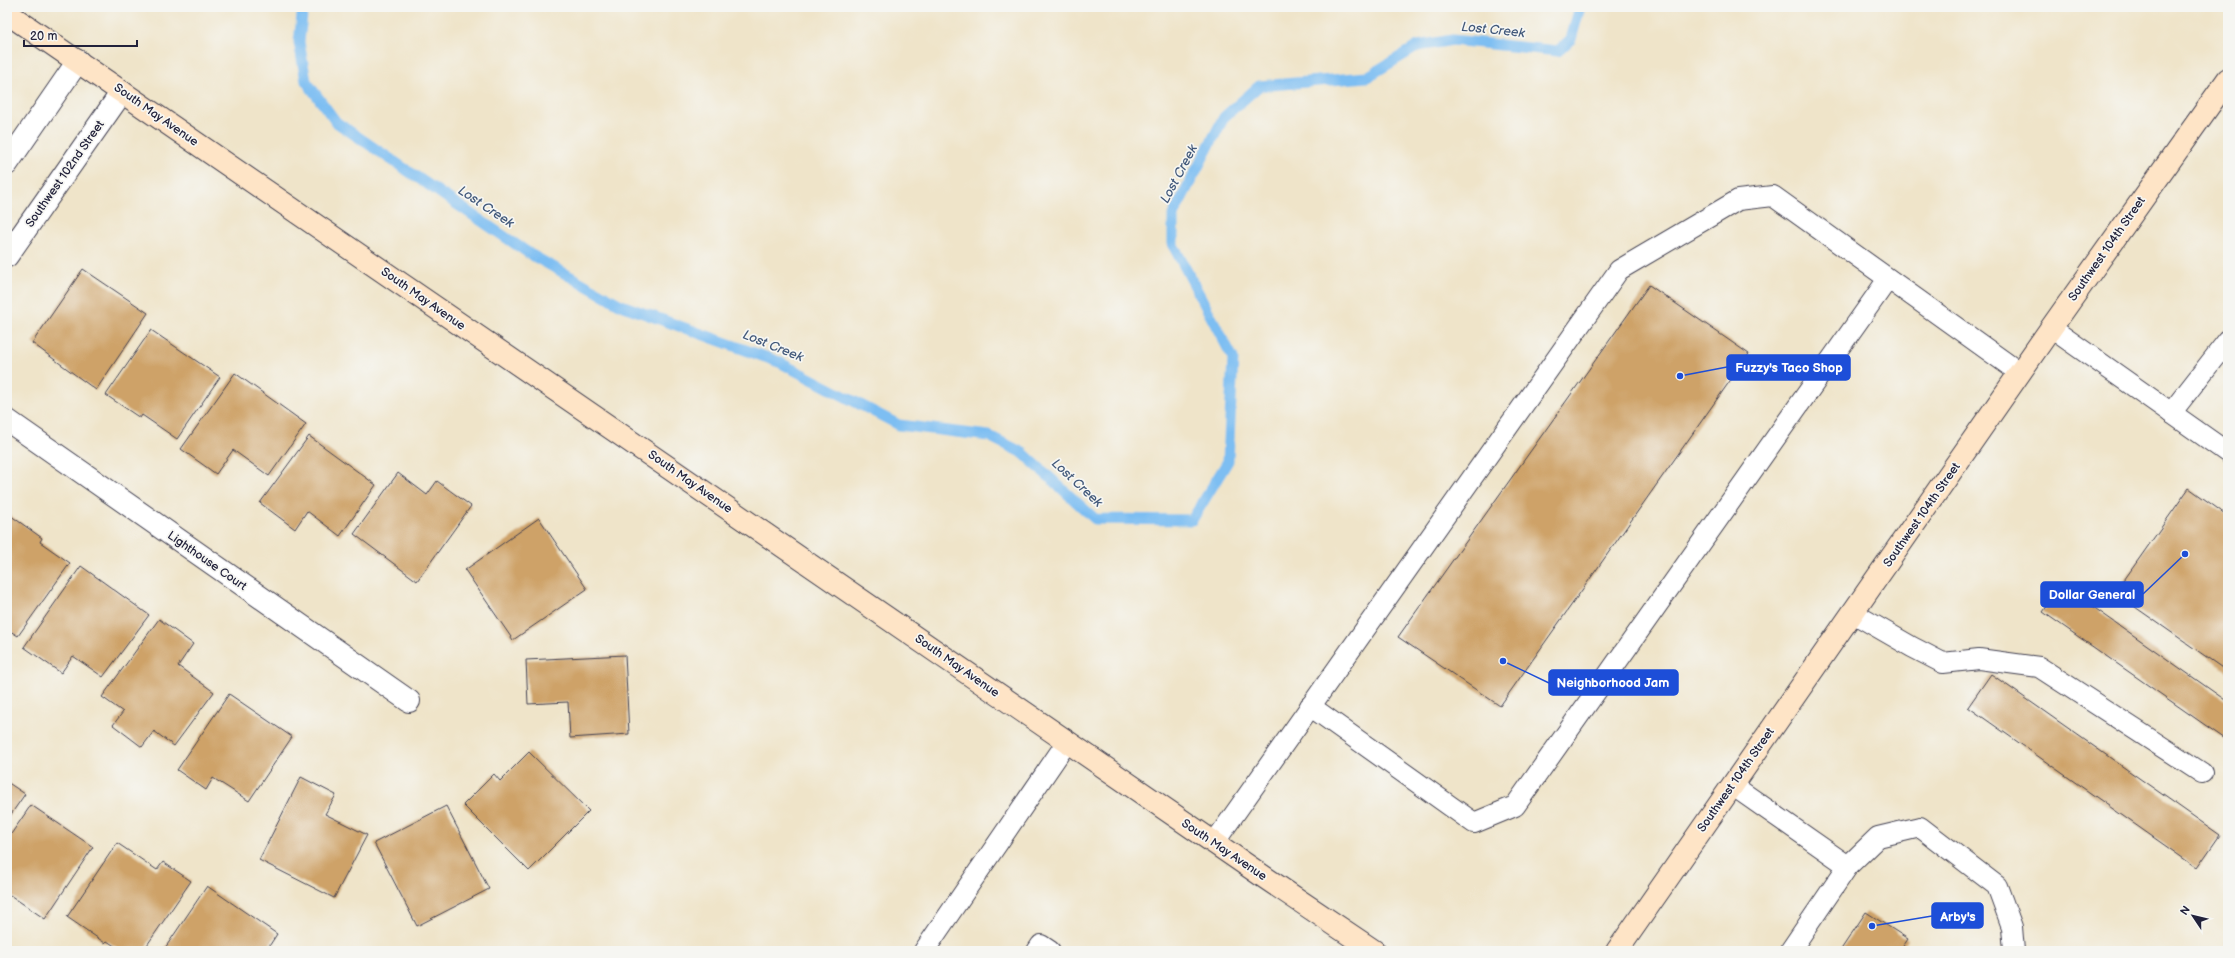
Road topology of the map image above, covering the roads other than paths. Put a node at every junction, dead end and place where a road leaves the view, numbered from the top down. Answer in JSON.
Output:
{"nodes":[{"id":1,"x":7,"y":13,"type":"edge"},
{"id":2,"x":78,"y":61,"type":"junction"},
{"id":3,"x":2228,"y":79,"type":"edge"},
{"id":4,"x":122,"y":92,"type":"junction"},
{"id":5,"x":7,"y":164,"type":"edge"},
{"id":6,"x":7,"y":256,"type":"edge"},
{"id":7,"x":1888,"y":279,"type":"junction"},
{"id":8,"x":2051,"y":328,"type":"junction"},
{"id":9,"x":2228,"y":340,"type":"edge"},
{"id":10,"x":2020,"y":373,"type":"junction"},
{"id":11,"x":2171,"y":413,"type":"junction"},
{"id":12,"x":7,"y":420,"type":"edge"},
{"id":13,"x":2228,"y":453,"type":"edge"},
{"id":14,"x":1853,"y":613,"type":"junction"},
{"id":15,"x":409,"y":701,"type":"dead end"},
{"id":16,"x":1310,"y":706,"type":"junction"},
{"id":17,"x":1068,"y":742,"type":"junction"},
{"id":18,"x":2202,"y":773,"type":"dead end"},
{"id":19,"x":1732,"y":785,"type":"junction"},
{"id":20,"x":1214,"y":843,"type":"junction"},
{"id":21,"x":1848,"y":866,"type":"junction"},
{"id":22,"x":924,"y":951,"type":"edge"},
{"id":23,"x":1037,"y":951,"type":"edge"},
{"id":24,"x":1050,"y":951,"type":"edge"},
{"id":25,"x":1374,"y":951,"type":"edge"},
{"id":26,"x":1617,"y":951,"type":"edge"},
{"id":27,"x":1790,"y":951,"type":"edge"},
{"id":28,"x":2014,"y":951,"type":"edge"}],
"edges":[{"from":1,"to":2,"type":"main road","name":"South May Avenue"},
{"from":2,"to":4,"type":"main road","name":"South May Avenue"},
{"from":2,"to":5,"type":"street"},
{"from":3,"to":8,"type":"main road","name":"Southwest 104th Street"},
{"from":4,"to":6,"type":"street","name":"Southwest 102nd Street"},
{"from":4,"to":17,"type":"main road","name":"South May Avenue"},
{"from":7,"to":10,"type":"lane"},
{"from":7,"to":16,"type":"lane"},
{"from":7,"to":16,"type":"lane"},
{"from":8,"to":10,"type":"main road","name":"Southwest 104th Street"},
{"from":8,"to":11,"type":"lane"},
{"from":9,"to":11,"type":"lane"},
{"from":10,"to":14,"type":"main road","name":"Southwest 104th Street"},
{"from":11,"to":13,"type":"lane"},
{"from":12,"to":15,"type":"street","name":"Lighthouse Court"},
{"from":14,"to":18,"type":"lane"},
{"from":14,"to":19,"type":"main road","name":"Southwest 104th Street"},
{"from":16,"to":20,"type":"lane"},
{"from":17,"to":20,"type":"main road","name":"South May Avenue"},
{"from":17,"to":22,"type":"lane"},
{"from":19,"to":21,"type":"lane"},
{"from":19,"to":26,"type":"main road","name":"Southwest 104th Street"},
{"from":20,"to":25,"type":"main road","name":"South May Avenue"},
{"from":21,"to":27,"type":"lane"},
{"from":21,"to":28,"type":"lane"},
{"from":23,"to":24,"type":"lane"}]}
